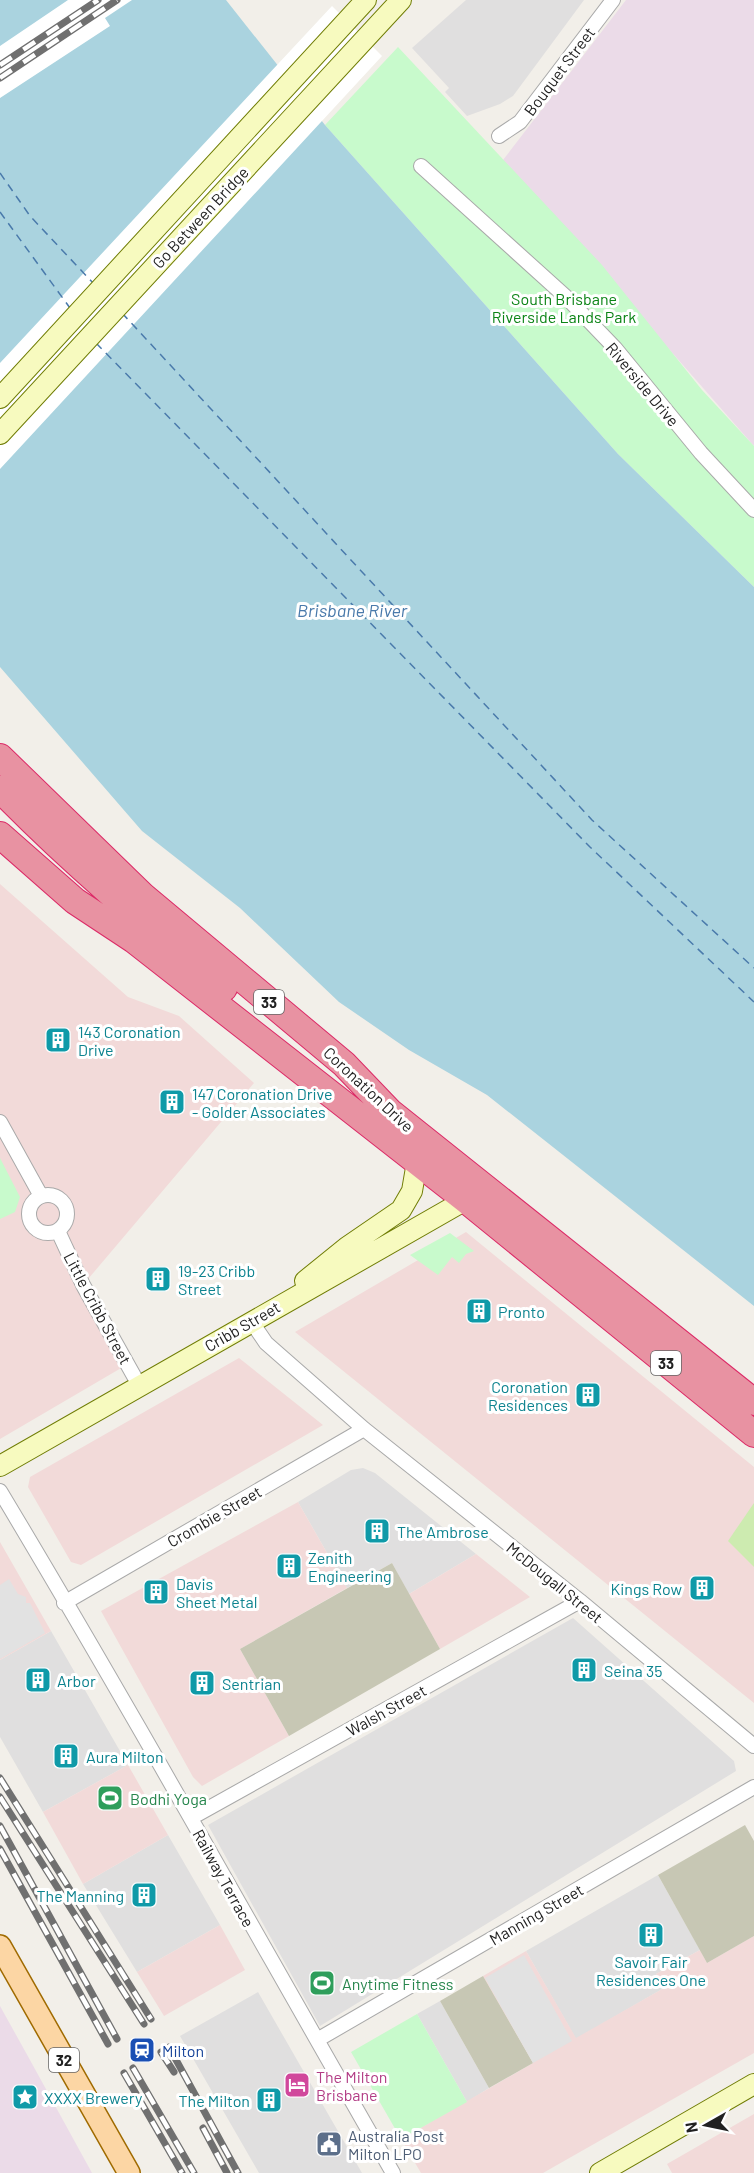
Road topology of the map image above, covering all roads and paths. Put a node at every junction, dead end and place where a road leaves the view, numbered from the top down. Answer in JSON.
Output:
{"nodes":[{"id":1,"x":366,"y":0,"type":"edge"},
{"id":2,"x":401,"y":0,"type":"edge"},
{"id":3,"x":613,"y":0,"type":"edge"},
{"id":4,"x":499,"y":136,"type":"dead end"},
{"id":5,"x":421,"y":166,"type":"dead end"},
{"id":6,"x":0,"y":398,"type":"edge"},
{"id":7,"x":0,"y":434,"type":"edge"},
{"id":8,"x":754,"y":510,"type":"edge"},
{"id":9,"x":0,"y":757,"type":"edge"},
{"id":10,"x":0,"y":789,"type":"edge"},
{"id":11,"x":0,"y":835,"type":"edge"},
{"id":12,"x":390,"y":1112,"type":"junction"},
{"id":13,"x":0,"y":1122,"type":"edge"},
{"id":14,"x":417,"y":1162,"type":"junction"},
{"id":15,"x":476,"y":1194,"type":"junction"},
{"id":16,"x":40,"y":1196,"type":"junction"},
{"id":17,"x":58,"y":1231,"type":"junction"},
{"id":18,"x":276,"y":1306,"type":"junction"},
{"id":19,"x":251,"y":1321,"type":"junction"},
{"id":20,"x":138,"y":1384,"type":"junction"},
{"id":21,"x":754,"y":1402,"type":"edge"},
{"id":22,"x":364,"y":1429,"type":"junction"},
{"id":23,"x":754,"y":1434,"type":"edge"},
{"id":24,"x":0,"y":1466,"type":"edge"},
{"id":25,"x":0,"y":1491,"type":"edge"},
{"id":26,"x":580,"y":1601,"type":"junction"},
{"id":27,"x":64,"y":1603,"type":"junction"},
{"id":28,"x":754,"y":1746,"type":"edge"},
{"id":29,"x":754,"y":1787,"type":"edge"},
{"id":30,"x":191,"y":1818,"type":"junction"},
{"id":31,"x":0,"y":1946,"type":"edge"},
{"id":32,"x":317,"y":2040,"type":"junction"},
{"id":33,"x":754,"y":2084,"type":"edge"},
{"id":34,"x":129,"y":2173,"type":"edge"},
{"id":35,"x":393,"y":2173,"type":"edge"},
{"id":36,"x":600,"y":2173,"type":"edge"}],
"edges":[{"from":1,"to":6,"type":"main road","name":"Go Between Bridge"},
{"from":2,"to":7,"type":"main road","name":"Go Between Bridge"},
{"from":3,"to":4,"type":"street","name":"Bouquet Street"},
{"from":5,"to":8,"type":"street","name":"Riverside Drive"},
{"from":9,"to":12,"type":"highway","name":"Coronation Drive","number":"33"},
{"from":10,"to":12,"type":"highway"},
{"from":11,"to":14,"type":"highway","name":"Coronation Drive","number":"33"},
{"from":12,"to":15,"type":"highway","name":"Coronation Drive","number":"33"},
{"from":13,"to":16,"type":"street"},
{"from":14,"to":15,"type":"highway","name":"Coronation Drive","number":"33"},
{"from":14,"to":18,"type":"main road"},
{"from":15,"to":18,"type":"main road","name":"Cribb Street"},
{"from":15,"to":21,"type":"highway","name":"Coronation Drive","number":"33"},
{"from":15,"to":23,"type":"highway","name":"Coronation Drive","number":"33"},
{"from":16,"to":17,"type":"street"},
{"from":16,"to":17,"type":"street"},
{"from":17,"to":20,"type":"street","name":"Little Cribb Street"},
{"from":18,"to":19,"type":"main road","name":"Cribb Street"},
{"from":19,"to":20,"type":"main road","name":"Cribb Street"},
{"from":19,"to":22,"type":"street","name":"McDougall Street"},
{"from":20,"to":24,"type":"main road","name":"Cribb Street"},
{"from":22,"to":26,"type":"street","name":"McDougall Street"},
{"from":22,"to":27,"type":"street","name":"Crombie Street"},
{"from":25,"to":27,"type":"street","name":"Railway Terrace"},
{"from":26,"to":28,"type":"street","name":"McDougall Street"},
{"from":26,"to":30,"type":"street","name":"Walsh Street"},
{"from":27,"to":30,"type":"street","name":"Railway Terrace"},
{"from":29,"to":32,"type":"street","name":"Manning Street"},
{"from":30,"to":32,"type":"street","name":"Railway Terrace"},
{"from":31,"to":34,"type":"main road","number":"32"},
{"from":32,"to":35,"type":"street","name":"Railway Terrace"},
{"from":33,"to":36,"type":"main road"}]}
